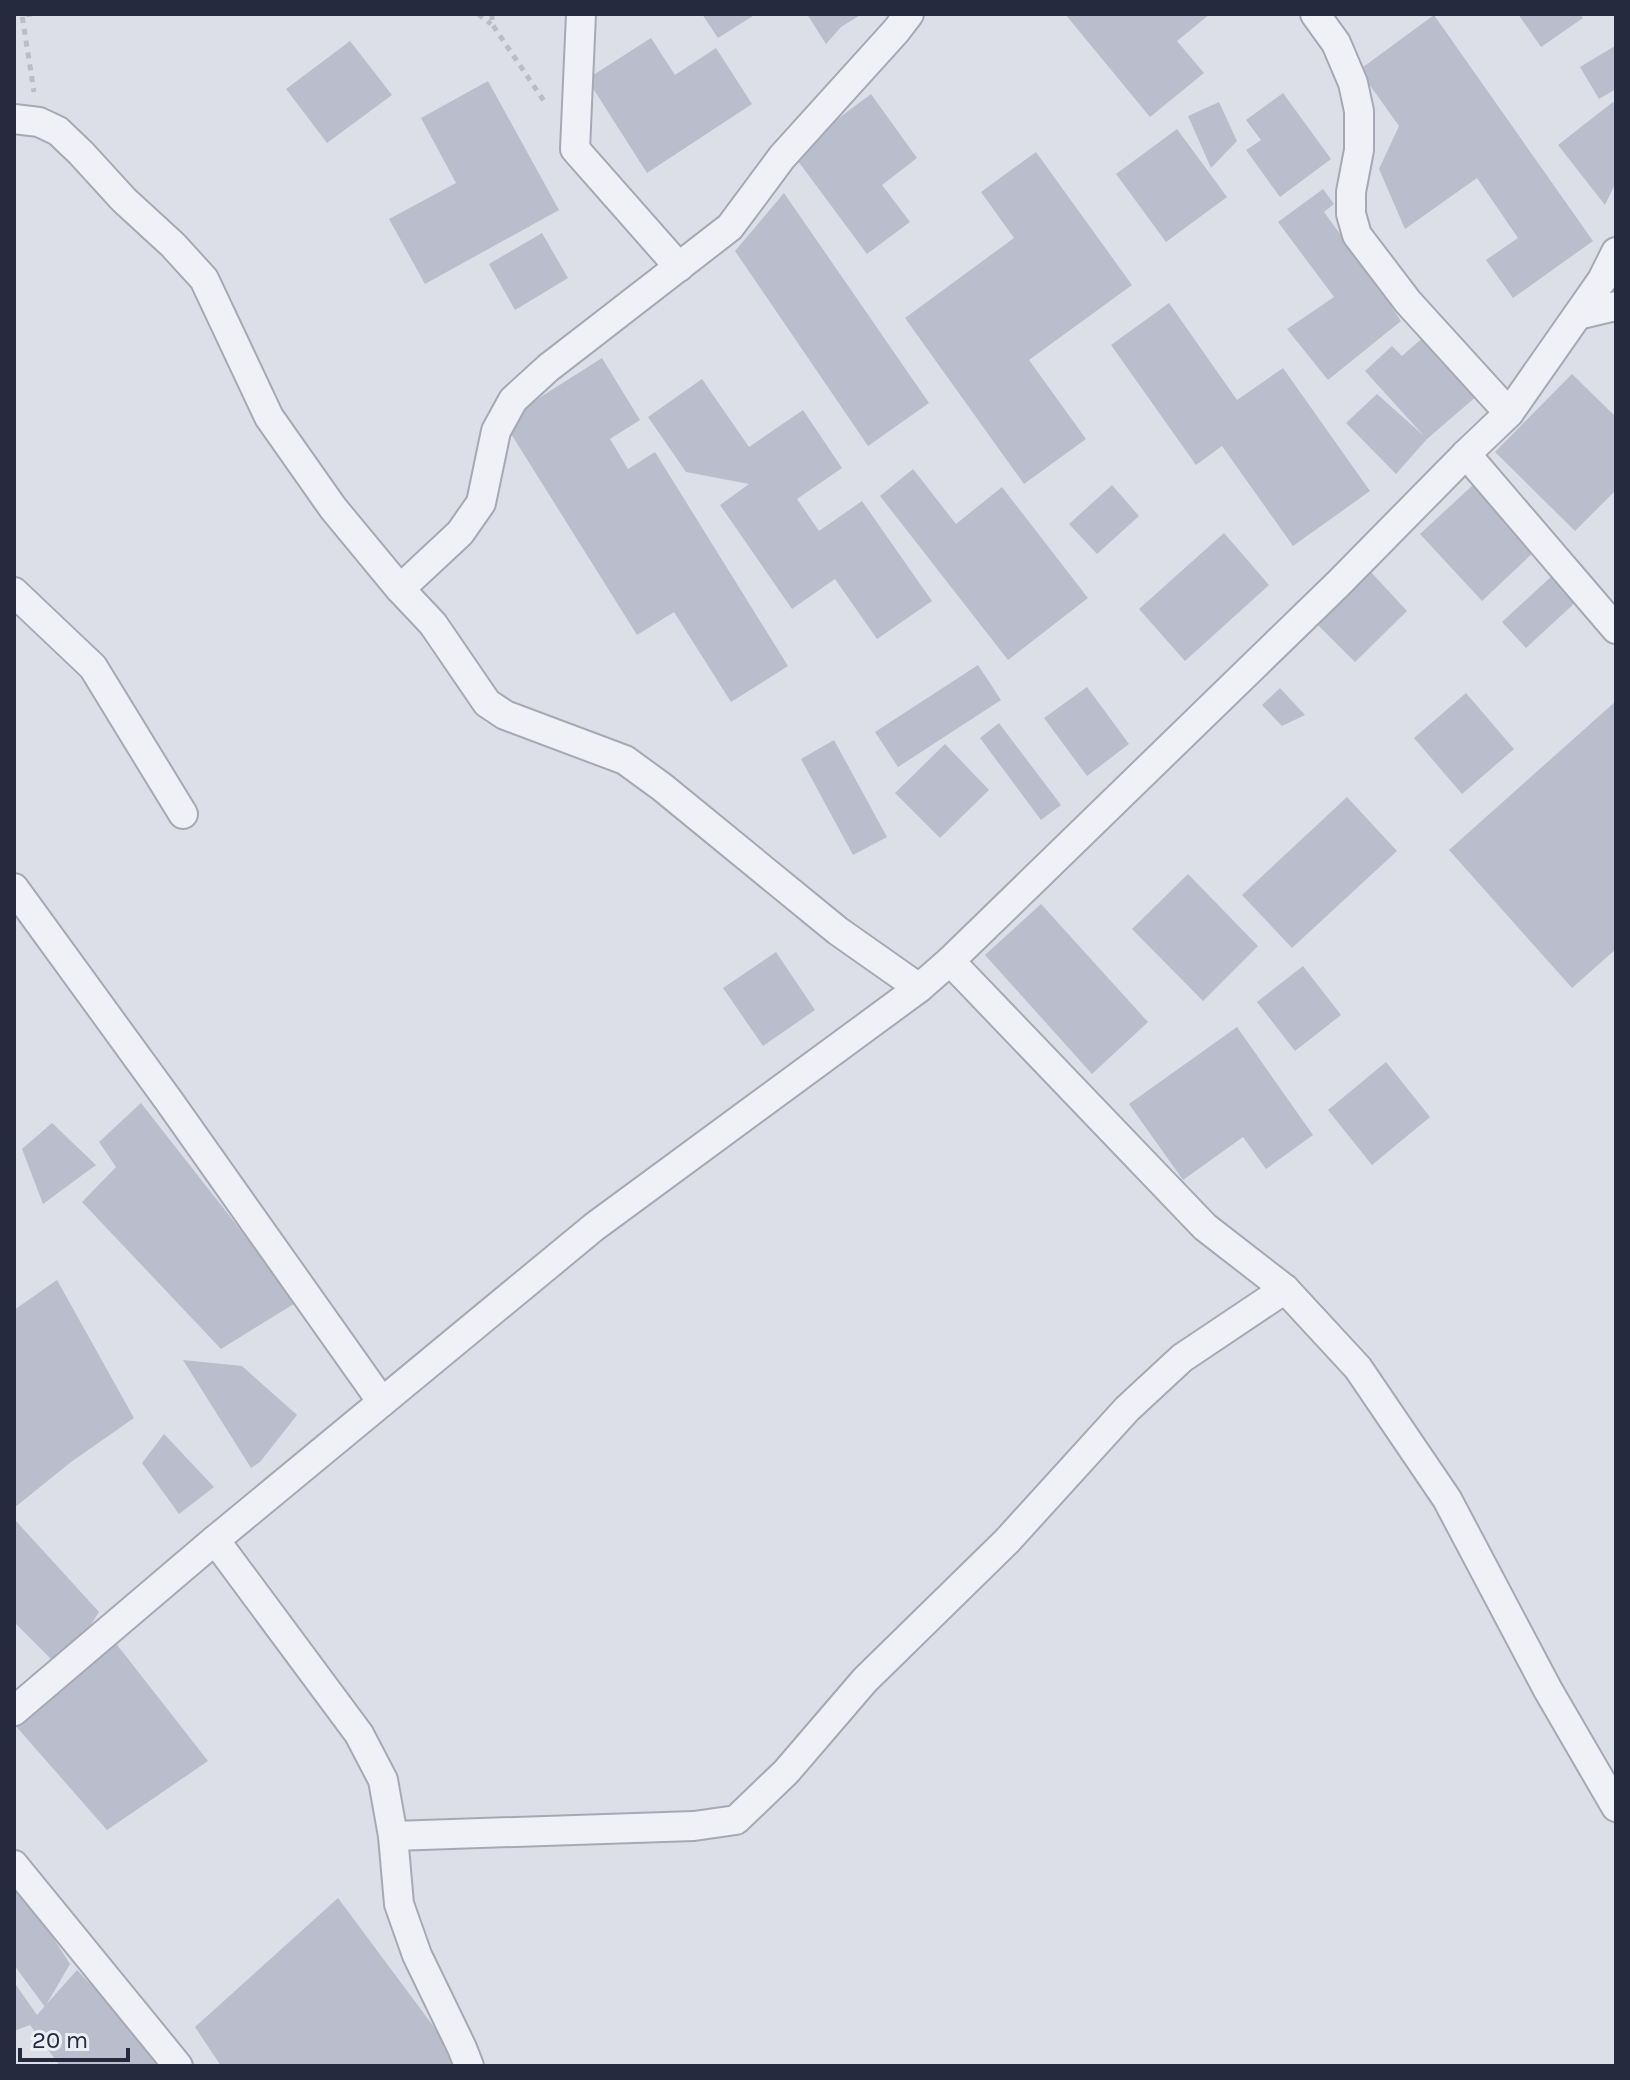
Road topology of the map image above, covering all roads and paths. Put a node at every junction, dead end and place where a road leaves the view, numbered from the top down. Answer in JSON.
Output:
{"nodes":[{"id":1,"x":32,"y":14,"type":"edge"},
{"id":2,"x":478,"y":14,"type":"edge"},
{"id":3,"x":492,"y":14,"type":"edge"},
{"id":4,"x":581,"y":14,"type":"edge"},
{"id":5,"x":909,"y":14,"type":"edge"},
{"id":6,"x":1315,"y":14,"type":"edge"},
{"id":7,"x":492,"y":24,"type":"junction"},
{"id":8,"x":26,"y":120,"type":"edge"},
{"id":9,"x":575,"y":149,"type":"junction"},
{"id":10,"x":1616,"y":252,"type":"edge"},
{"id":11,"x":679,"y":267,"type":"junction"},
{"id":12,"x":1616,"y":306,"type":"edge"},
{"id":13,"x":1578,"y":315,"type":"junction"},
{"id":14,"x":1509,"y":413,"type":"junction"},
{"id":15,"x":1466,"y":454,"type":"junction"},
{"id":16,"x":400,"y":589,"type":"junction"},
{"id":17,"x":14,"y":592,"type":"edge"},
{"id":18,"x":1616,"y":629,"type":"edge"},
{"id":19,"x":183,"y":814,"type":"dead end"},
{"id":20,"x":14,"y":888,"type":"edge"},
{"id":21,"x":950,"y":961,"type":"junction"},
{"id":22,"x":919,"y":988,"type":"junction"},
{"id":23,"x":1285,"y":1289,"type":"junction"},
{"id":24,"x":382,"y":1402,"type":"junction"},
{"id":25,"x":215,"y":1540,"type":"junction"},
{"id":26,"x":14,"y":1711,"type":"edge"},
{"id":27,"x":1616,"y":1807,"type":"edge"},
{"id":28,"x":393,"y":1836,"type":"junction"},
{"id":29,"x":14,"y":1865,"type":"edge"},
{"id":30,"x":178,"y":2066,"type":"edge"},
{"id":31,"x":469,"y":2066,"type":"edge"}],
"edges":[{"from":1,"to":8,"type":"path"},
{"from":2,"to":7,"type":"path"},
{"from":3,"to":7,"type":"path"},
{"from":4,"to":9,"type":"street"},
{"from":5,"to":11,"type":"street"},
{"from":6,"to":14,"type":"street"},
{"from":7,"to":9,"type":"path"},
{"from":8,"to":16,"type":"street"},
{"from":9,"to":11,"type":"street"},
{"from":10,"to":13,"type":"street"},
{"from":11,"to":16,"type":"street"},
{"from":12,"to":13,"type":"street"},
{"from":13,"to":14,"type":"street"},
{"from":14,"to":15,"type":"street"},
{"from":15,"to":18,"type":"street"},
{"from":15,"to":21,"type":"street"},
{"from":16,"to":22,"type":"street"},
{"from":17,"to":19,"type":"street"},
{"from":20,"to":24,"type":"street"},
{"from":21,"to":22,"type":"street"},
{"from":21,"to":23,"type":"street"},
{"from":22,"to":24,"type":"street"},
{"from":23,"to":27,"type":"street"},
{"from":23,"to":28,"type":"street"},
{"from":24,"to":25,"type":"street"},
{"from":25,"to":26,"type":"street"},
{"from":25,"to":28,"type":"street"},
{"from":28,"to":31,"type":"street"},
{"from":29,"to":30,"type":"street"}]}
